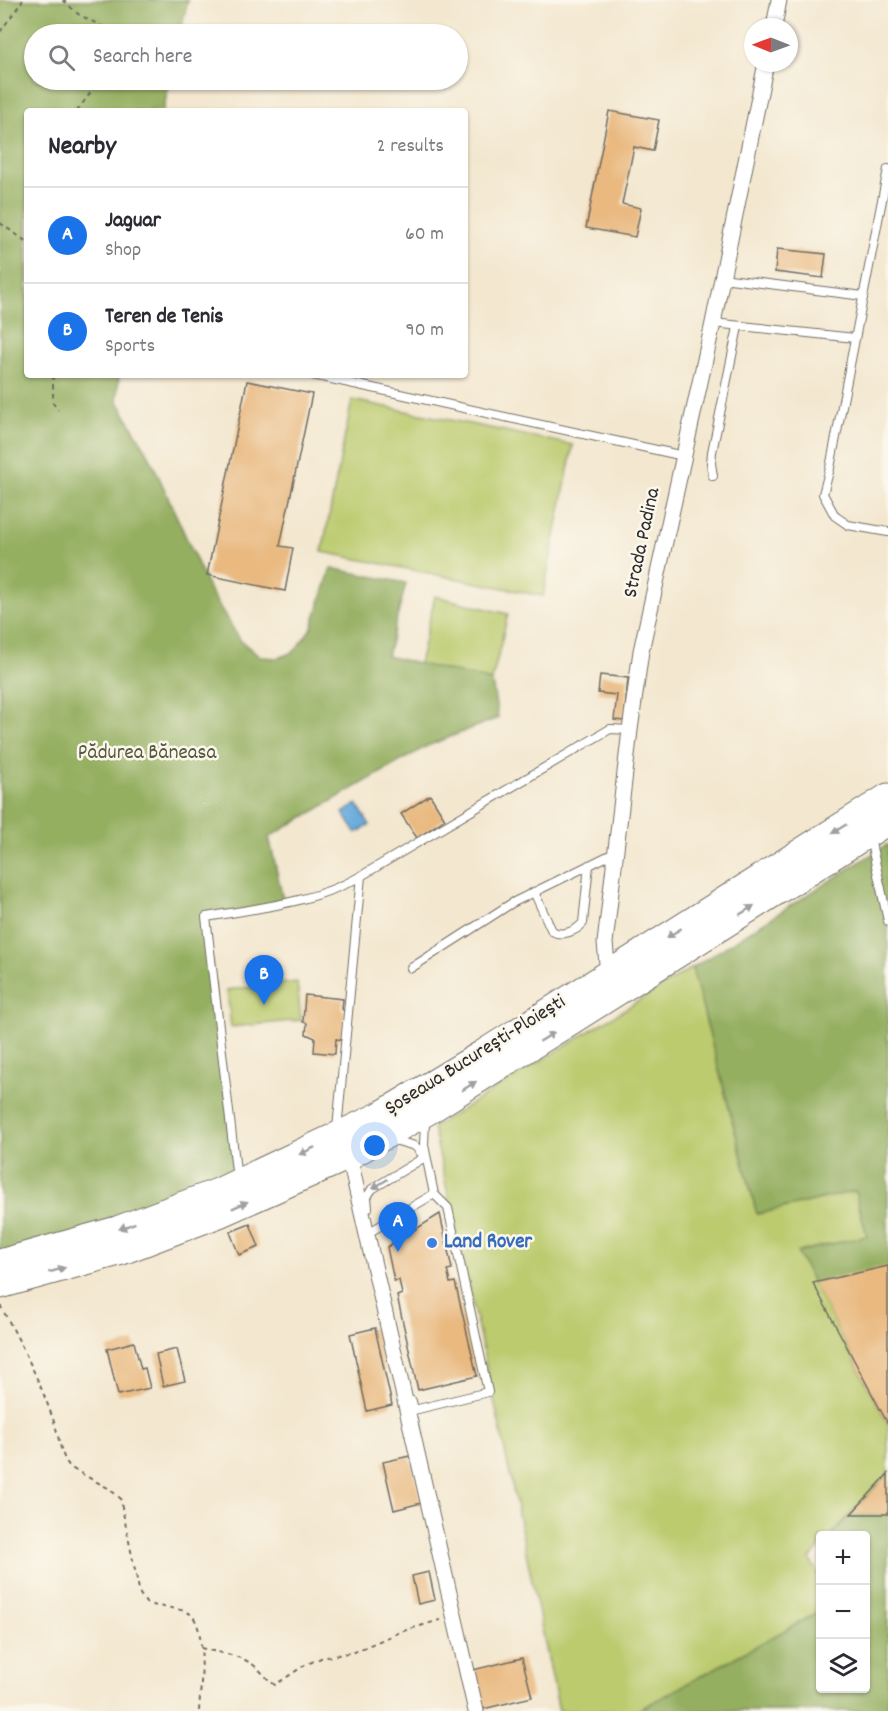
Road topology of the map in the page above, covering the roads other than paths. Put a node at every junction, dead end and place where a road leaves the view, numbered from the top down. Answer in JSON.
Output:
{"nodes":[{"id":1,"x":779,"y":0,"type":"edge"},
{"id":2,"x":776,"y":18,"type":"edge"},
{"id":3,"x":764,"y":72,"type":"edge"},
{"id":4,"x":888,"y":169,"type":"edge"},
{"id":5,"x":722,"y":278,"type":"junction"},
{"id":6,"x":863,"y":296,"type":"junction"},
{"id":7,"x":713,"y":323,"type":"junction"},
{"id":8,"x":738,"y":327,"type":"junction"},
{"id":9,"x":855,"y":338,"type":"junction"},
{"id":10,"x":327,"y":378,"type":"edge"},
{"id":11,"x":684,"y":456,"type":"junction"},
{"id":12,"x":713,"y":476,"type":"dead end"},
{"id":13,"x":888,"y":532,"type":"edge"},
{"id":14,"x":630,"y":730,"type":"junction"},
{"id":15,"x":888,"y":797,"type":"edge"},
{"id":16,"x":879,"y":827,"type":"edge"},
{"id":17,"x":616,"y":852,"type":"junction"},
{"id":18,"x":589,"y":865,"type":"junction"},
{"id":19,"x":361,"y":876,"type":"junction"},
{"id":20,"x":534,"y":892,"type":"junction"},
{"id":21,"x":888,"y":921,"type":"edge"},
{"id":22,"x":411,"y":968,"type":"dead end"},
{"id":23,"x":608,"y":974,"type":"junction"},
{"id":24,"x":428,"y":1111,"type":"junction"},
{"id":25,"x":381,"y":1138,"type":"junction"},
{"id":26,"x":342,"y":1147,"type":"junction"},
{"id":27,"x":425,"y":1157,"type":"junction"},
{"id":28,"x":237,"y":1183,"type":"junction"},
{"id":29,"x":434,"y":1194,"type":"junction"},
{"id":30,"x":374,"y":1230,"type":"junction"},
{"id":31,"x":0,"y":1263,"type":"edge"},
{"id":32,"x":0,"y":1285,"type":"edge"},
{"id":33,"x":476,"y":1711,"type":"edge"}],
"edges":[{"from":1,"to":2,"type":"street"},
{"from":3,"to":5,"type":"street","name":"Strada Padina"},
{"from":4,"to":6,"type":"lane"},
{"from":5,"to":6,"type":"lane"},
{"from":5,"to":7,"type":"street","name":"Strada Padina"},
{"from":6,"to":9,"type":"lane"},
{"from":7,"to":8,"type":"lane"},
{"from":7,"to":11,"type":"street","name":"Strada Padina"},
{"from":8,"to":9,"type":"lane"},
{"from":8,"to":12,"type":"lane"},
{"from":9,"to":13,"type":"lane"},
{"from":10,"to":11,"type":"lane"},
{"from":11,"to":14,"type":"street","name":"Strada Padina"},
{"from":14,"to":17,"type":"street","name":"Strada Padina"},
{"from":14,"to":19,"type":"lane"},
{"from":15,"to":23,"type":"highway","name":"Șoseaua București-Ploiești","one_way":true},
{"from":16,"to":21,"type":"lane"},
{"from":24,"to":16,"type":"highway","name":"Șoseaua București-Ploiești","one_way":true},
{"from":17,"to":18,"type":"lane"},
{"from":17,"to":23,"type":"street","name":"Strada Padina"},
{"from":18,"to":20,"type":"lane"},
{"from":18,"to":20,"type":"lane"},
{"from":19,"to":26,"type":"lane"},
{"from":19,"to":28,"type":"lane"},
{"from":20,"to":22,"type":"lane"},
{"from":23,"to":26,"type":"highway","name":"Șoseaua București-Ploiești"},
{"from":24,"to":25,"type":"highway","name":"Șoseaua București-Ploiești"},
{"from":24,"to":27,"type":"lane"},
{"from":25,"to":26,"type":"highway","name":"Șoseaua București-Ploiești"},
{"from":25,"to":27,"type":"lane"},
{"from":26,"to":28,"type":"highway","name":"Șoseaua București-Ploiești","one_way":true},
{"from":32,"to":26,"type":"highway","name":"Șoseaua București-Ploiești","one_way":true},
{"from":26,"to":33,"type":"street"},
{"from":27,"to":29,"type":"lane"},
{"from":27,"to":30,"type":"lane","one_way":true},
{"from":28,"to":31,"type":"highway","name":"Șoseaua București-Ploiești","one_way":true},
{"from":29,"to":30,"type":"lane"},
{"from":29,"to":30,"type":"lane"}]}
